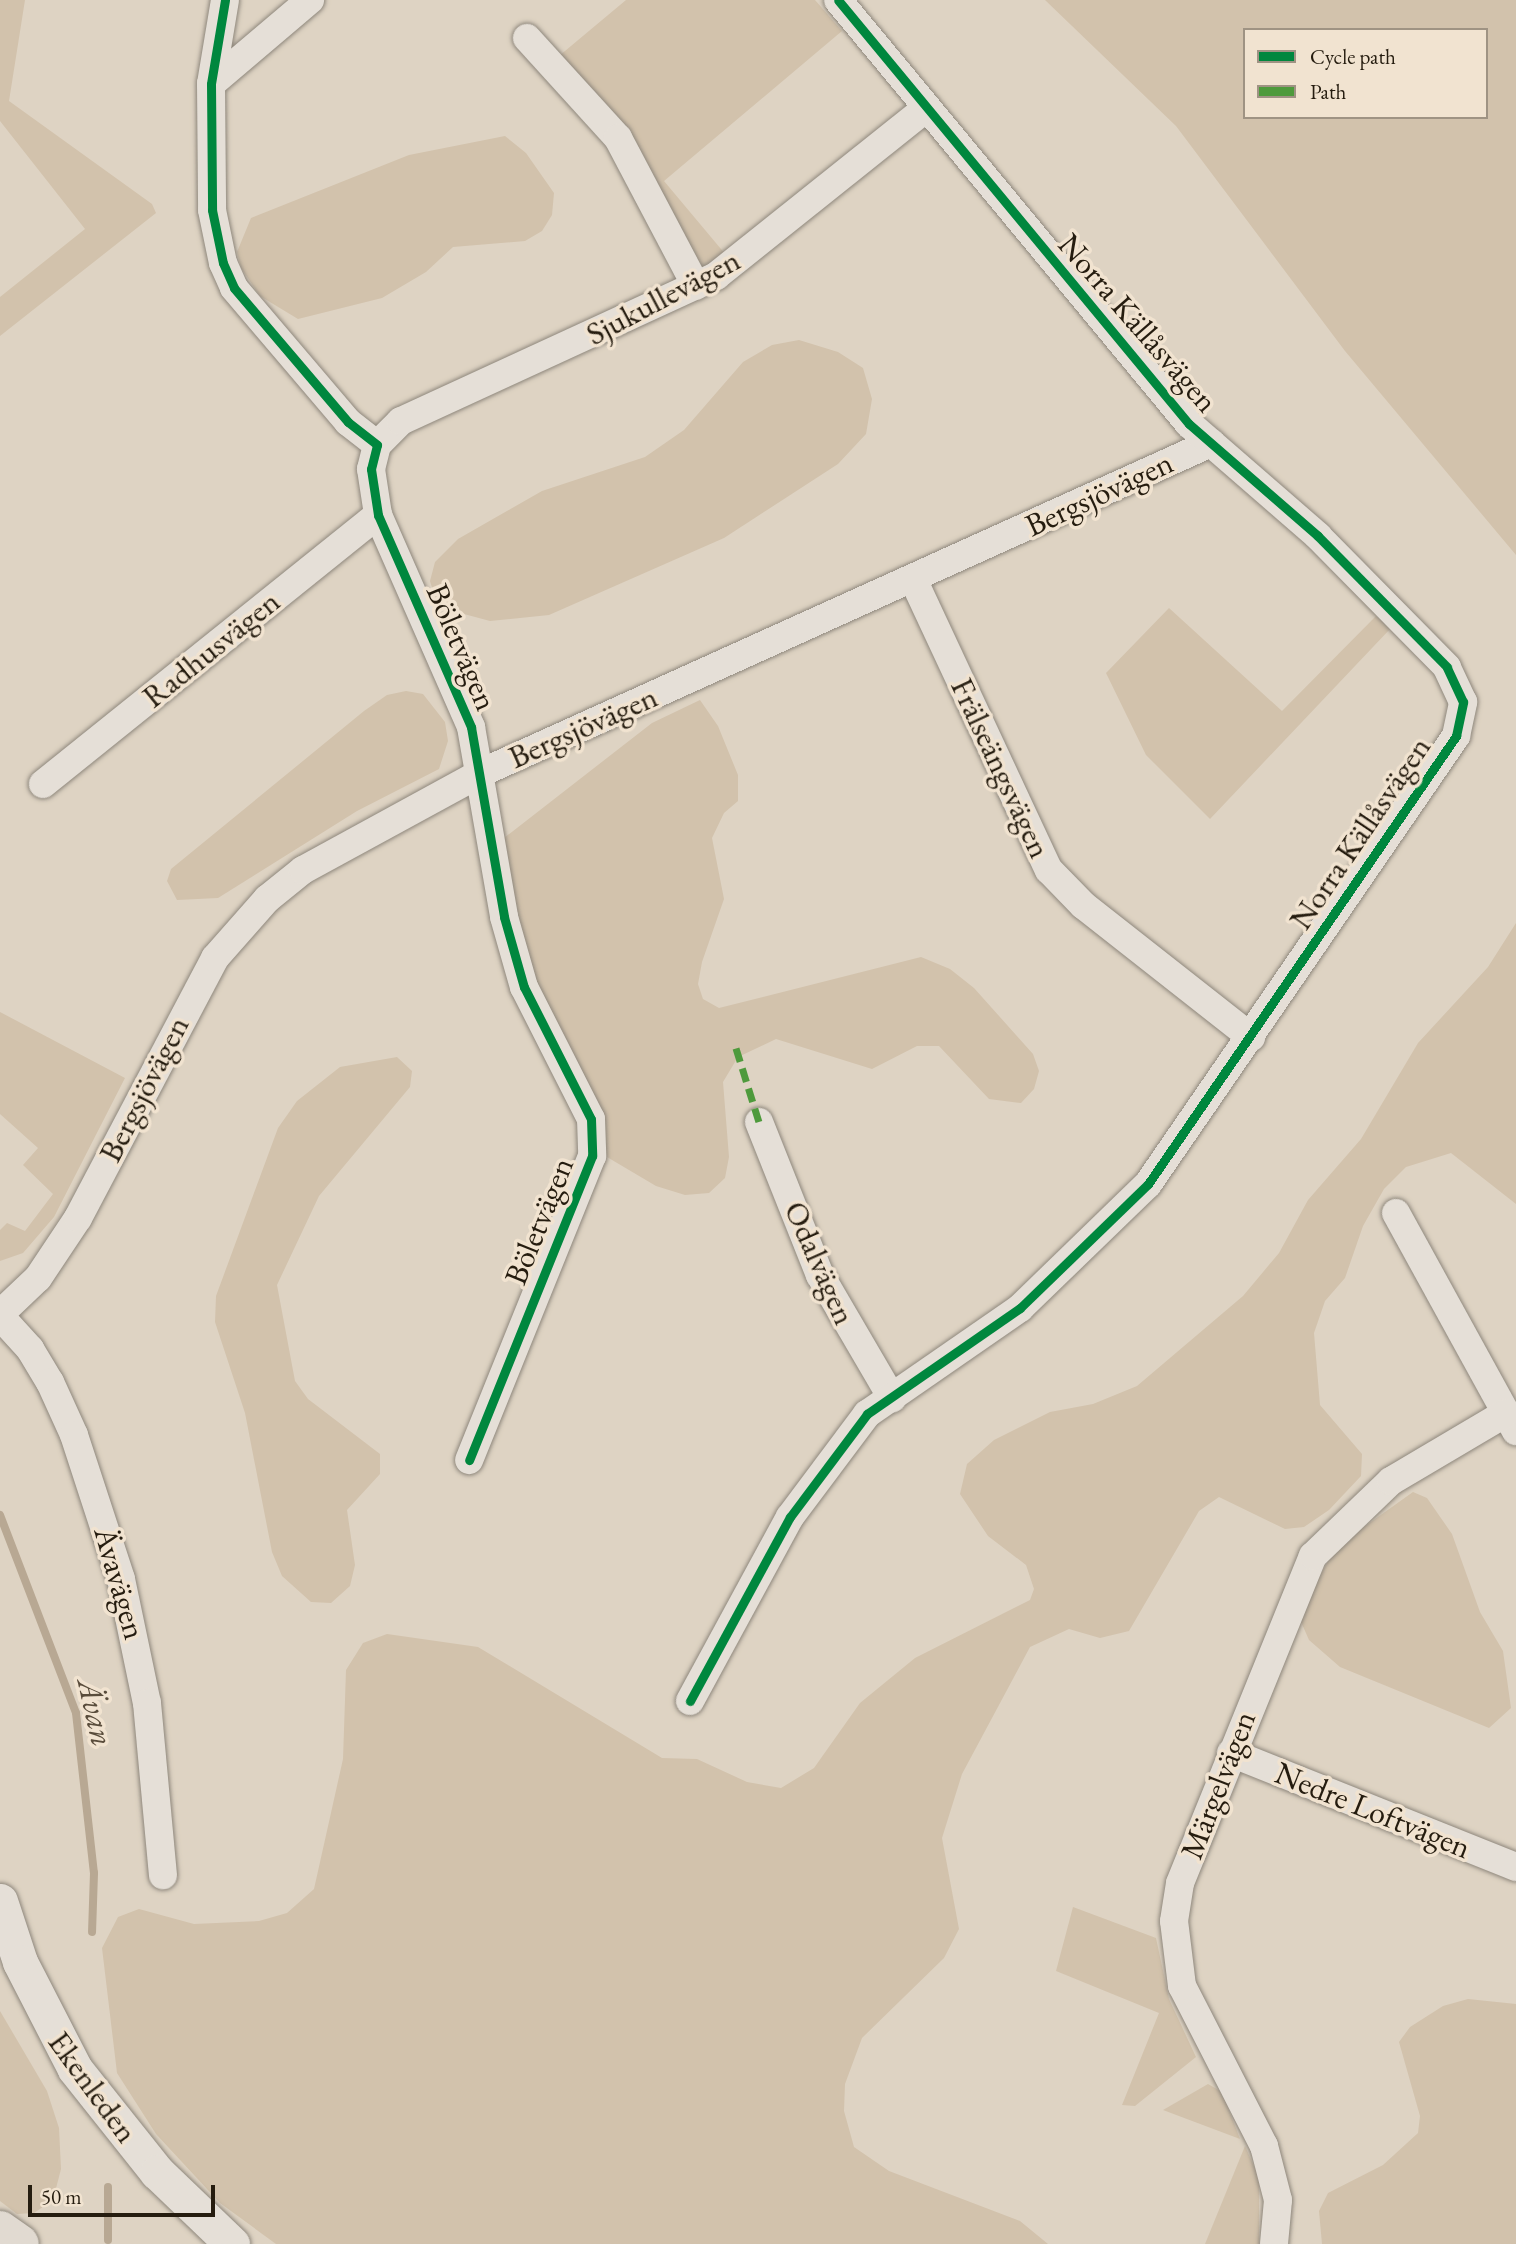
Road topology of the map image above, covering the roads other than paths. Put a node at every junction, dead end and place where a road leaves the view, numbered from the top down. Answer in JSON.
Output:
{"nodes":[{"id":1,"x":225,"y":0,"type":"edge"},
{"id":2,"x":310,"y":0,"type":"edge"},
{"id":3,"x":838,"y":0,"type":"edge"},
{"id":4,"x":527,"y":38,"type":"dead end"},
{"id":5,"x":211,"y":84,"type":"junction"},
{"id":6,"x":925,"y":109,"type":"junction"},
{"id":7,"x":696,"y":286,"type":"junction"},
{"id":8,"x":1211,"y":443,"type":"junction"},
{"id":9,"x":377,"y":445,"type":"junction"},
{"id":10,"x":378,"y":515,"type":"junction"},
{"id":11,"x":913,"y":579,"type":"junction"},
{"id":12,"x":483,"y":772,"type":"junction"},
{"id":13,"x":43,"y":784,"type":"dead end"},
{"id":14,"x":1251,"y":1037,"type":"junction"},
{"id":15,"x":759,"y":1122,"type":"dead end"},
{"id":16,"x":1396,"y":1213,"type":"dead end"},
{"id":17,"x":0,"y":1315,"type":"edge"},
{"id":18,"x":892,"y":1398,"type":"junction"},
{"id":19,"x":1511,"y":1422,"type":"edge"},
{"id":20,"x":469,"y":1461,"type":"dead end"},
{"id":21,"x":690,"y":1701,"type":"dead end"},
{"id":22,"x":1231,"y":1753,"type":"junction"},
{"id":23,"x":1516,"y":1867,"type":"edge"},
{"id":24,"x":163,"y":1875,"type":"dead end"},
{"id":25,"x":0,"y":1900,"type":"edge"},
{"id":26,"x":0,"y":2230,"type":"edge"},
{"id":27,"x":20,"y":2244,"type":"edge"},
{"id":28,"x":232,"y":2244,"type":"edge"},
{"id":29,"x":1274,"y":2244,"type":"edge"}],
"edges":[{"from":1,"to":5,"type":"street"},
{"from":2,"to":5,"type":"street"},
{"from":3,"to":6,"type":"street","name":"Norra Källåsvägen"},
{"from":4,"to":7,"type":"street"},
{"from":5,"to":9,"type":"street"},
{"from":6,"to":7,"type":"street","name":"Sjukullevägen"},
{"from":6,"to":8,"type":"street","name":"Norra Källåsvägen"},
{"from":7,"to":9,"type":"street","name":"Sjukullevägen"},
{"from":8,"to":11,"type":"street","name":"Bergsjövägen"},
{"from":8,"to":14,"type":"street","name":"Norra Källåsvägen"},
{"from":9,"to":10,"type":"street","name":"Böletvägen"},
{"from":10,"to":12,"type":"street","name":"Böletvägen"},
{"from":10,"to":13,"type":"street","name":"Radhusvägen"},
{"from":11,"to":12,"type":"street","name":"Bergsjövägen"},
{"from":11,"to":14,"type":"street","name":"Frälseängsvägen"},
{"from":12,"to":17,"type":"street","name":"Bergsjövägen"},
{"from":12,"to":20,"type":"street","name":"Böletvägen"},
{"from":14,"to":18,"type":"street","name":"Norra Källåsvägen"},
{"from":15,"to":18,"type":"street","name":"Odalvägen"},
{"from":16,"to":19,"type":"street"},
{"from":17,"to":24,"type":"street","name":"Ävavägen"},
{"from":18,"to":21,"type":"street","name":"Norra Källåsvägen"},
{"from":19,"to":22,"type":"street","name":"Märgelvägen"},
{"from":22,"to":23,"type":"street","name":"Nedre Loftvägen"},
{"from":22,"to":29,"type":"street","name":"Märgelvägen"},
{"from":25,"to":28,"type":"street","name":"Ekenleden"},
{"from":26,"to":27,"type":"highway"}]}
